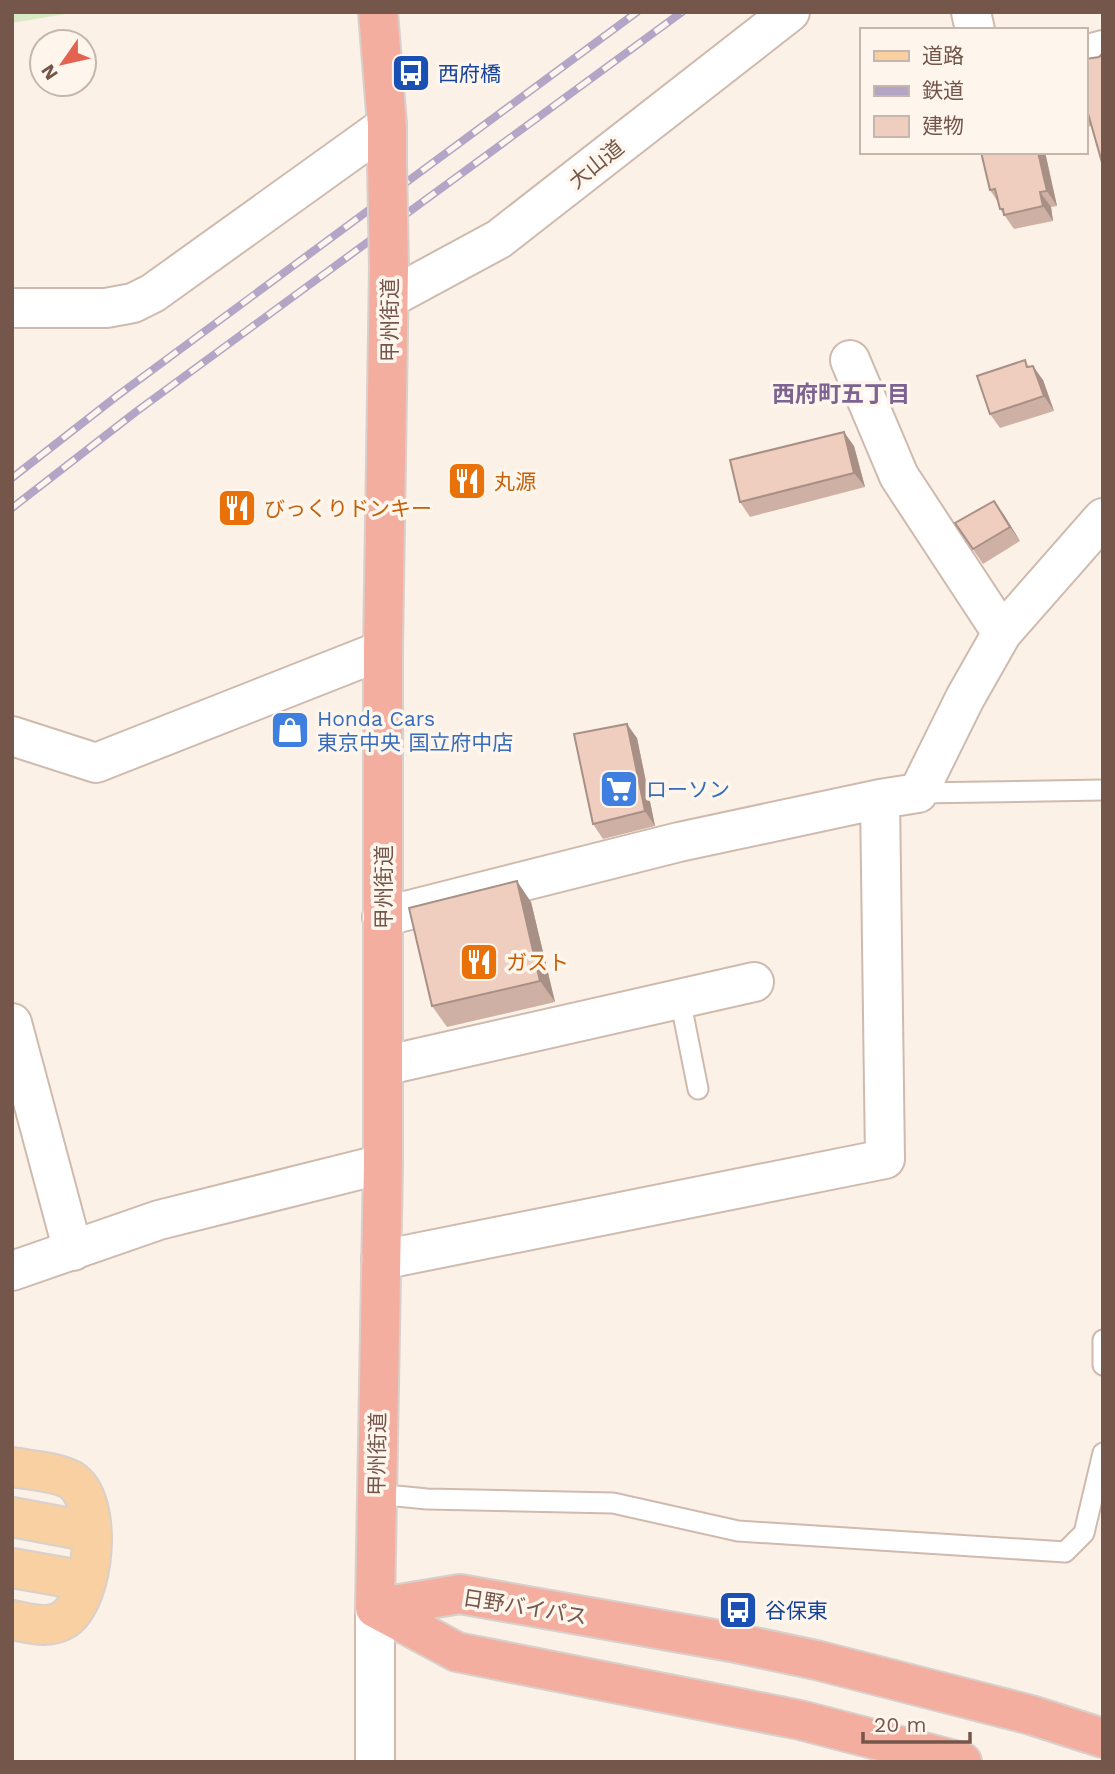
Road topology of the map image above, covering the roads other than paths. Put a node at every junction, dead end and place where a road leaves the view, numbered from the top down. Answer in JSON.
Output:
{"nodes":[{"id":1,"x":378,"y":12,"type":"edge"},
{"id":2,"x":790,"y":12,"type":"edge"},
{"id":3,"x":387,"y":125,"type":"junction"},
{"id":4,"x":390,"y":283,"type":"junction"},
{"id":5,"x":12,"y":308,"type":"edge"},
{"id":6,"x":850,"y":360,"type":"dead end"},
{"id":7,"x":1103,"y":517,"type":"edge"},
{"id":8,"x":1002,"y":633,"type":"junction"},
{"id":9,"x":383,"y":650,"type":"junction"},
{"id":10,"x":12,"y":736,"type":"edge"},
{"id":11,"x":1103,"y":790,"type":"edge"},
{"id":12,"x":918,"y":793,"type":"junction"},
{"id":13,"x":880,"y":799,"type":"junction"},
{"id":14,"x":382,"y":917,"type":"junction"},
{"id":15,"x":754,"y":982,"type":"dead end"},
{"id":16,"x":680,"y":999,"type":"junction"},
{"id":17,"x":12,"y":1023,"type":"edge"},
{"id":18,"x":383,"y":1066,"type":"junction"},
{"id":19,"x":698,"y":1089,"type":"dead end"},
{"id":20,"x":383,"y":1164,"type":"junction"},
{"id":21,"x":73,"y":1251,"type":"junction"},
{"id":22,"x":381,"y":1260,"type":"junction"},
{"id":23,"x":12,"y":1271,"type":"edge"},
{"id":24,"x":1103,"y":1340,"type":"edge"},
{"id":25,"x":1103,"y":1365,"type":"edge"},
{"id":26,"x":1103,"y":1452,"type":"edge"},
{"id":27,"x":12,"y":1467,"type":"edge"},
{"id":28,"x":376,"y":1494,"type":"junction"},
{"id":29,"x":12,"y":1517,"type":"edge"},
{"id":30,"x":91,"y":1532,"type":"junction"},
{"id":31,"x":12,"y":1568,"type":"edge"},
{"id":32,"x":86,"y":1581,"type":"junction"},
{"id":33,"x":376,"y":1608,"type":"junction"},
{"id":34,"x":12,"y":1620,"type":"edge"},
{"id":35,"x":1103,"y":1738,"type":"edge"},
{"id":36,"x":375,"y":1762,"type":"edge"},
{"id":37,"x":962,"y":1762,"type":"edge"}],
"edges":[{"from":1,"to":3,"type":"highway","name":"甲州街道"},
{"from":2,"to":4,"type":"street","name":"大山道"},
{"from":3,"to":4,"type":"highway","name":"甲州街道","bridge":true},
{"from":3,"to":5,"type":"street"},
{"from":4,"to":9,"type":"highway","name":"甲州街道"},
{"from":6,"to":8,"type":"street"},
{"from":7,"to":8,"type":"street"},
{"from":8,"to":12,"type":"street"},
{"from":9,"to":10,"type":"street"},
{"from":9,"to":14,"type":"highway","name":"甲州街道"},
{"from":11,"to":12,"type":"lane"},
{"from":12,"to":13,"type":"street"},
{"from":13,"to":14,"type":"street"},
{"from":13,"to":22,"type":"street"},
{"from":14,"to":18,"type":"highway","name":"甲州街道"},
{"from":15,"to":16,"type":"street"},
{"from":16,"to":18,"type":"street"},
{"from":16,"to":19,"type":"lane"},
{"from":17,"to":21,"type":"street"},
{"from":18,"to":20,"type":"highway","name":"甲州街道"},
{"from":20,"to":21,"type":"street"},
{"from":20,"to":22,"type":"highway","name":"甲州街道"},
{"from":21,"to":23,"type":"street"},
{"from":22,"to":28,"type":"highway","name":"甲州街道"},
{"from":24,"to":25,"type":"lane"},
{"from":26,"to":28,"type":"lane"},
{"from":27,"to":30,"type":"main road"},
{"from":28,"to":33,"type":"highway","name":"甲州街道"},
{"from":29,"to":30,"type":"main road"},
{"from":30,"to":32,"type":"main road"},
{"from":31,"to":32,"type":"main road"},
{"from":32,"to":34,"type":"main road"},
{"from":33,"to":35,"type":"highway","name":"日野バイパス"},
{"from":33,"to":36,"type":"street","name":"甲州街道"},
{"from":33,"to":37,"type":"highway"}]}
